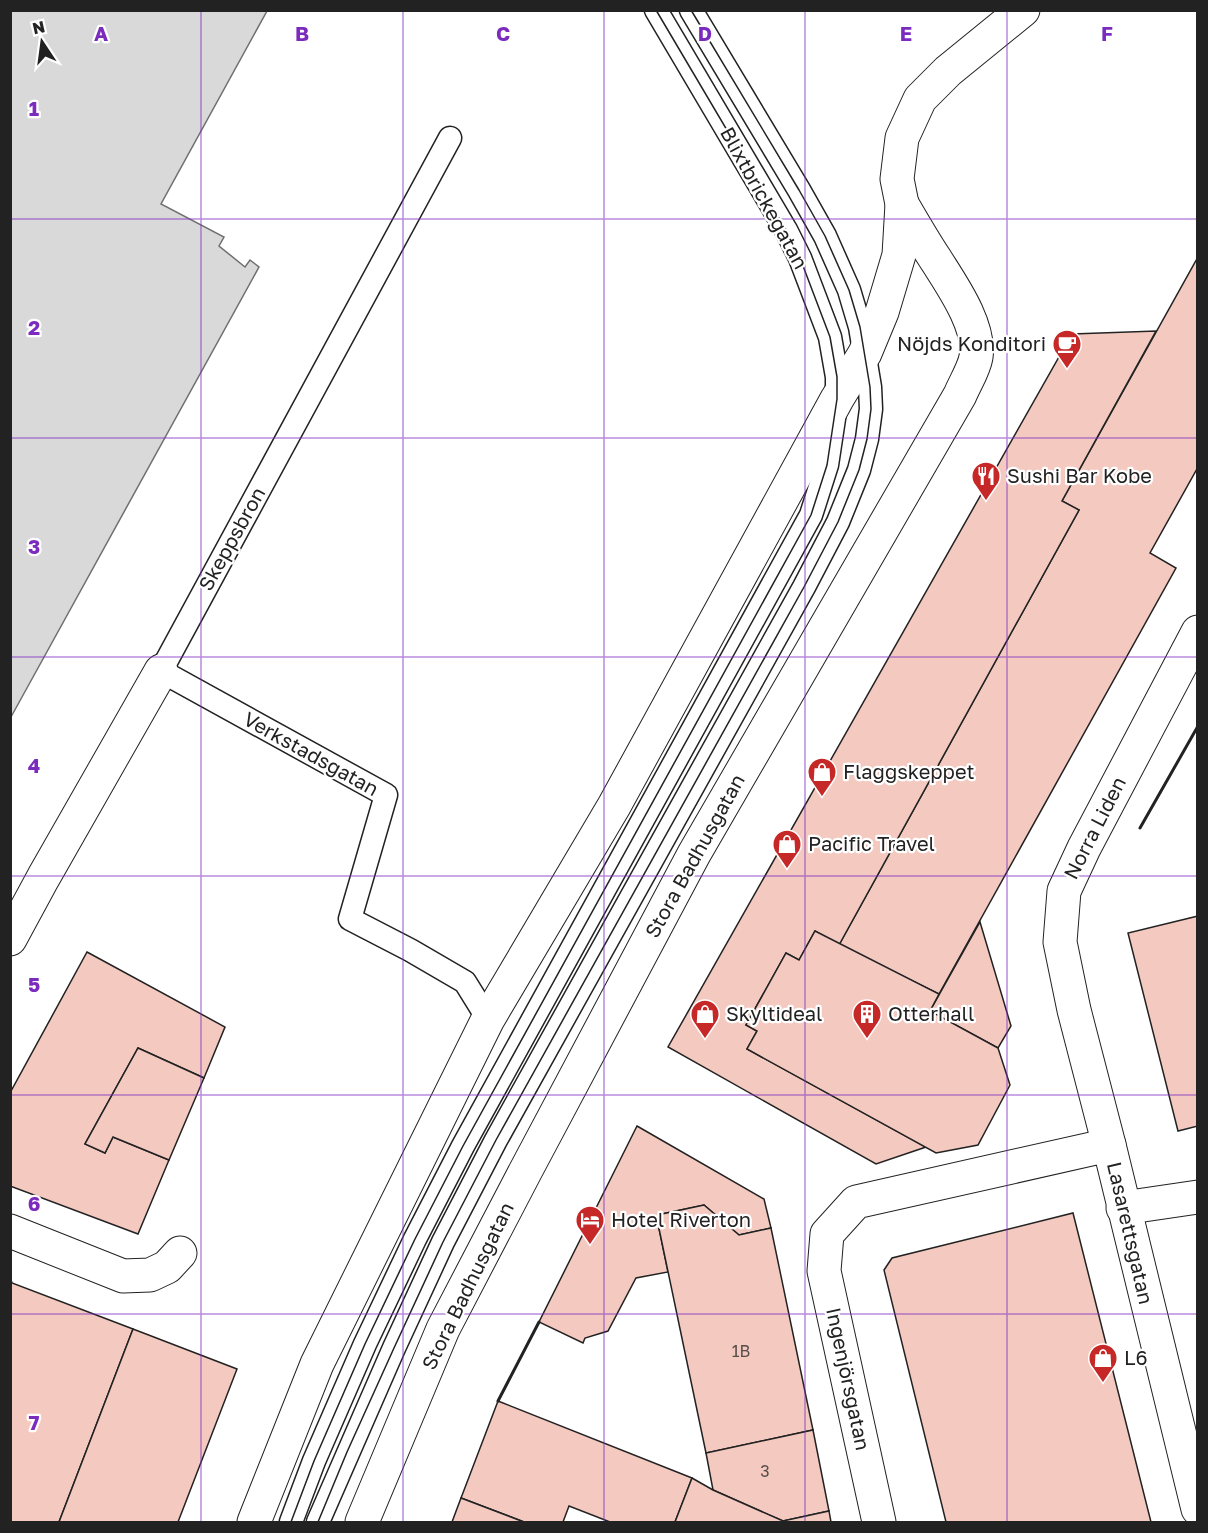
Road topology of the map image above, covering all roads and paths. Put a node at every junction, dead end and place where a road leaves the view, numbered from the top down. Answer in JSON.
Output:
{"nodes":[{"id":1,"x":656,"y":10,"type":"edge"},
{"id":2,"x":691,"y":10,"type":"edge"},
{"id":3,"x":1023,"y":10,"type":"edge"},
{"id":4,"x":450,"y":138,"type":"dead end"},
{"id":5,"x":902,"y":204,"type":"junction"},
{"id":6,"x":865,"y":353,"type":"junction"},
{"id":7,"x":837,"y":399,"type":"junction"},
{"id":8,"x":1197,"y":632,"type":"edge"},
{"id":9,"x":161,"y":671,"type":"junction"},
{"id":10,"x":10,"y":939,"type":"edge"},
{"id":11,"x":488,"y":1019,"type":"junction"},
{"id":12,"x":1109,"y":1145,"type":"junction"},
{"id":13,"x":1197,"y":1197,"type":"edge"},
{"id":14,"x":1123,"y":1208,"type":"junction"},
{"id":15,"x":10,"y":1231,"type":"edge"},
{"id":16,"x":827,"y":1234,"type":"joint"},
{"id":17,"x":180,"y":1253,"type":"dead end"},
{"id":18,"x":1197,"y":1509,"type":"edge"},
{"id":19,"x":254,"y":1522,"type":"edge"},
{"id":20,"x":291,"y":1522,"type":"edge"},
{"id":21,"x":318,"y":1522,"type":"edge"},
{"id":22,"x":362,"y":1522,"type":"edge"},
{"id":23,"x":879,"y":1522,"type":"edge"}],
"edges":[{"from":1,"to":7,"type":"lane","name":"Blixtbrickegatan"},
{"from":2,"to":6,"type":"lane","name":"Blixtbrickegatan"},
{"from":3,"to":5,"type":"street","name":"Stora Badhusgatan"},
{"from":4,"to":9,"type":"lane","name":"Skeppsbron"},
{"from":5,"to":6,"type":"street","name":"Stora Badhusgatan"},
{"from":5,"to":22,"type":"street","name":"Stora Badhusgatan"},
{"from":6,"to":7,"type":"street","name":"Stora Badhusgatan"},
{"from":6,"to":21,"type":"lane","name":"Blixtbrickegatan"},
{"from":7,"to":11,"type":"street","name":"Stora Badhusgatan"},
{"from":7,"to":20,"type":"lane","name":"Blixtbrickegatan"},
{"from":8,"to":12,"type":"street","name":"Norra Liden"},
{"from":9,"to":10,"type":"street","name":"Skeppsbron"},
{"from":9,"to":11,"type":"lane","name":"Verkstadsgatan"},
{"from":11,"to":19,"type":"street","name":"Stora Badhusgatan"},
{"from":12,"to":14,"type":"street","name":"Lasarettsgatan"},
{"from":12,"to":16,"type":"street","name":"Lasarettsgatan"},
{"from":13,"to":14,"type":"street"},
{"from":14,"to":18,"type":"street","name":"Lasarettsgatan"},
{"from":15,"to":17,"type":"street"},
{"from":16,"to":23,"type":"street","name":"Ingenjörsgatan"}]}
